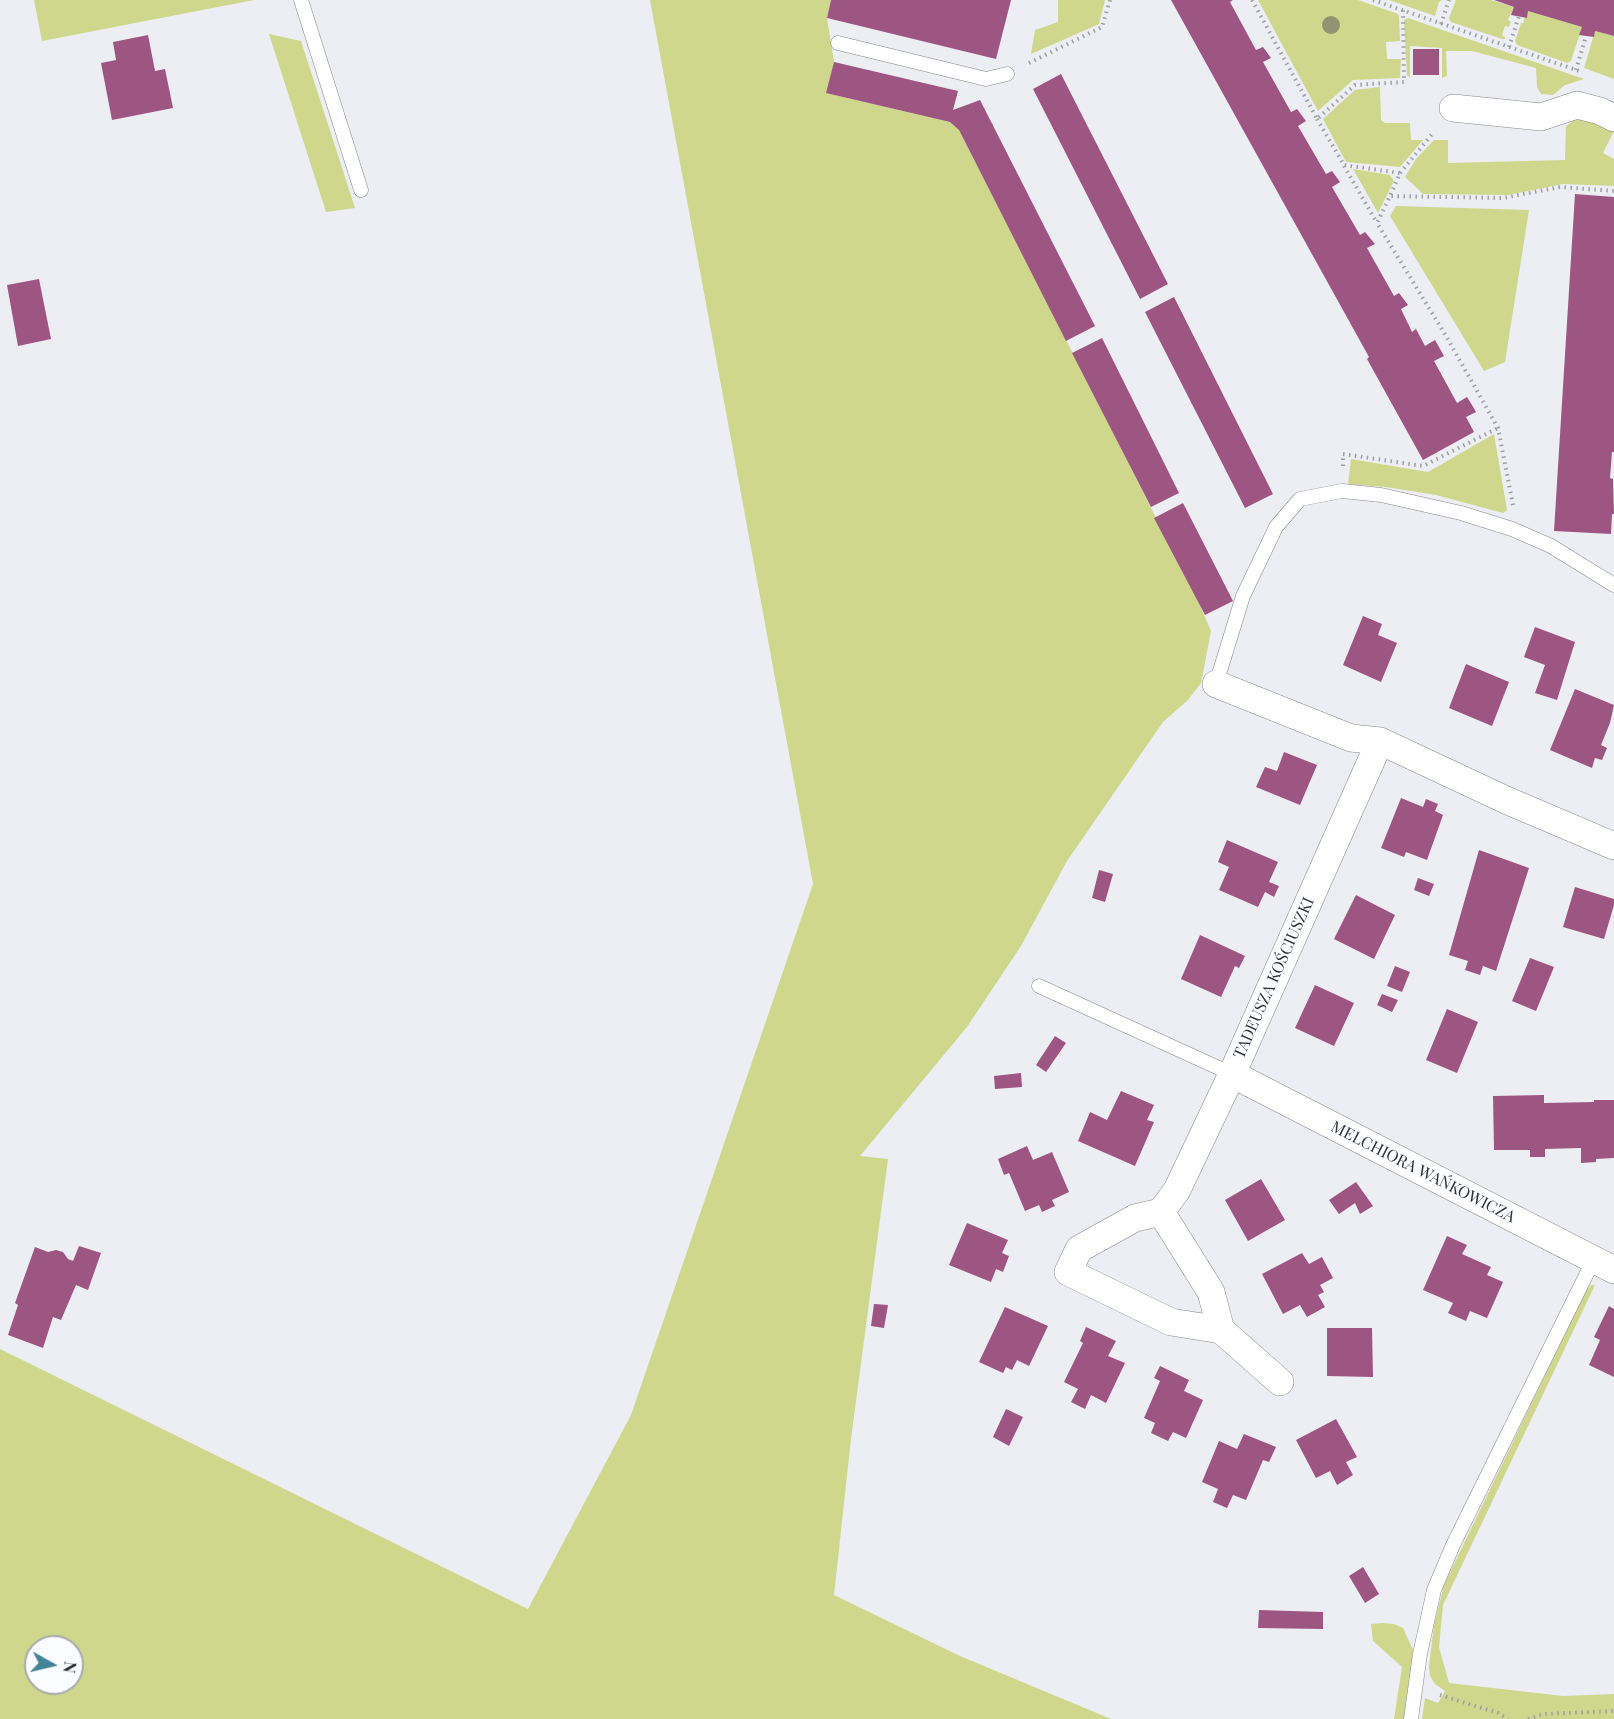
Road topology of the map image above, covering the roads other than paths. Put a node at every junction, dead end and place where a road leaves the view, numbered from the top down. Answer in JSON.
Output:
{"nodes":[{"id":1,"x":301,"y":0,"type":"edge"},
{"id":2,"x":838,"y":43,"type":"dead end"},
{"id":3,"x":1007,"y":74,"type":"road end"},
{"id":4,"x":1453,"y":108,"type":"road end"},
{"id":5,"x":1614,"y":118,"type":"edge"},
{"id":6,"x":361,"y":190,"type":"dead end"},
{"id":7,"x":1614,"y":585,"type":"edge"},
{"id":8,"x":1216,"y":684,"type":"joint"},
{"id":9,"x":1380,"y":741,"type":"junction"},
{"id":10,"x":1614,"y":846,"type":"edge"},
{"id":11,"x":1039,"y":986,"type":"dead end"},
{"id":12,"x":1232,"y":1074,"type":"junction"},
{"id":13,"x":1161,"y":1212,"type":"junction"},
{"id":14,"x":1604,"y":1265,"type":"edge"},
{"id":15,"x":1221,"y":1330,"type":"junction"},
{"id":16,"x":1280,"y":1382,"type":"dead end"},
{"id":17,"x":1411,"y":1719,"type":"edge"}],
"edges":[{"from":1,"to":6,"type":"lane"},
{"from":2,"to":3,"type":"lane"},
{"from":4,"to":5,"type":"street"},
{"from":7,"to":8,"type":"lane"},
{"from":8,"to":9,"type":"street"},
{"from":9,"to":10,"type":"street"},
{"from":9,"to":12,"type":"street","name":"TADEUSZA KOŚCIUSZKI"},
{"from":11,"to":12,"type":"lane"},
{"from":12,"to":13,"type":"street","name":"TADEUSZA KOŚCIUSZKI"},
{"from":12,"to":14,"type":"street","name":"MELCHIORA WAŃKOWICZA"},
{"from":13,"to":15,"type":"street"},
{"from":13,"to":15,"type":"street"},
{"from":14,"to":17,"type":"lane"},
{"from":15,"to":16,"type":"street"}]}
